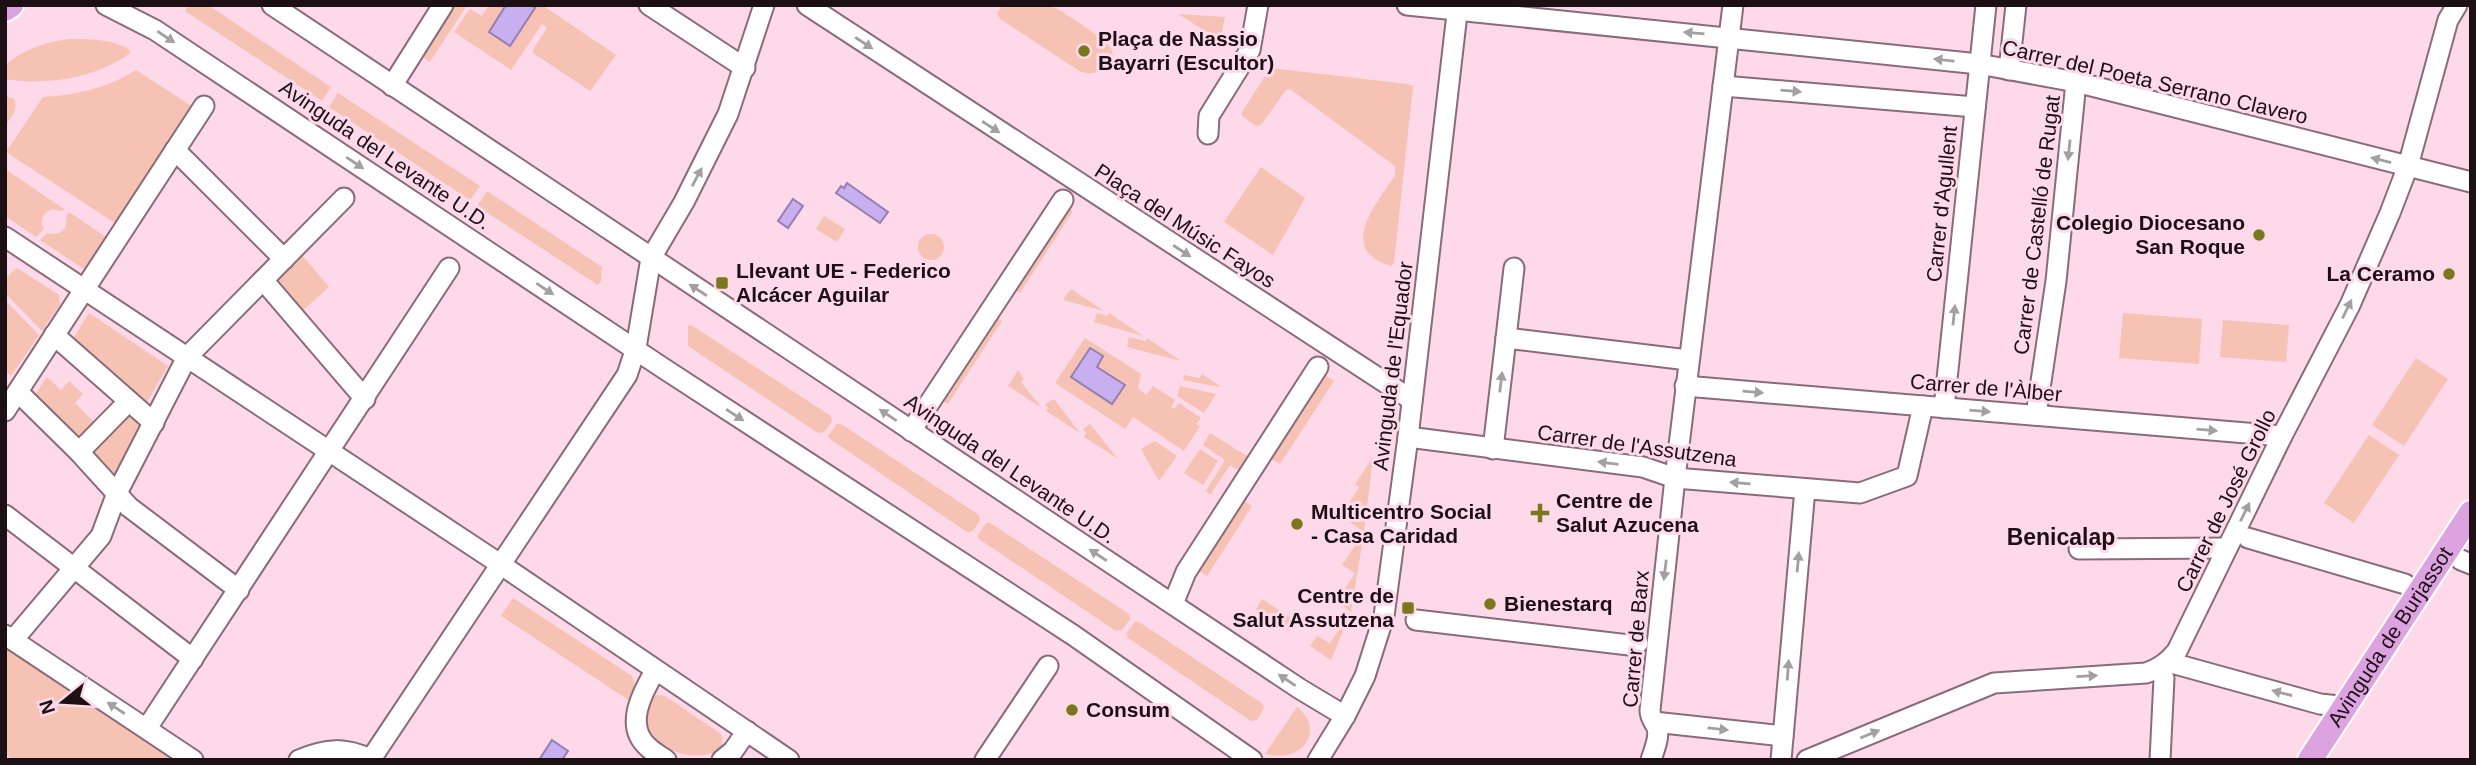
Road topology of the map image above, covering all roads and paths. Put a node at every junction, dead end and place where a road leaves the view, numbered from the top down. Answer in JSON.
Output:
{"nodes":[{"id":1,"x":11,"y":5,"type":"edge"},
{"id":2,"x":106,"y":5,"type":"edge"},
{"id":3,"x":272,"y":5,"type":"edge"},
{"id":4,"x":443,"y":5,"type":"edge"},
{"id":5,"x":649,"y":5,"type":"edge"},
{"id":6,"x":765,"y":5,"type":"edge"},
{"id":7,"x":807,"y":5,"type":"edge"},
{"id":8,"x":1258,"y":5,"type":"edge"},
{"id":9,"x":1407,"y":5,"type":"edge"},
{"id":10,"x":1733,"y":5,"type":"edge"},
{"id":11,"x":1986,"y":5,"type":"edge"},
{"id":12,"x":2016,"y":5,"type":"edge"},
{"id":13,"x":2457,"y":5,"type":"edge"},
{"id":14,"x":1458,"y":8,"type":"edge"},
{"id":15,"x":5,"y":9,"type":"edge"},
{"id":16,"x":1729,"y":37,"type":"junction"},
{"id":17,"x":1979,"y":64,"type":"junction"},
{"id":18,"x":745,"y":68,"type":"junction"},
{"id":19,"x":2009,"y":70,"type":"junction"},
{"id":20,"x":2076,"y":82,"type":"junction"},
{"id":21,"x":392,"y":86,"type":"junction"},
{"id":22,"x":1723,"y":86,"type":"junction"},
{"id":23,"x":204,"y":106,"type":"dead end"},
{"id":24,"x":1975,"y":107,"type":"junction"},
{"id":25,"x":1208,"y":134,"type":"dead end"},
{"id":26,"x":175,"y":150,"type":"junction"},
{"id":27,"x":2408,"y":166,"type":"junction"},
{"id":28,"x":2471,"y":182,"type":"edge"},
{"id":29,"x":344,"y":198,"type":"dead end"},
{"id":30,"x":1063,"y":200,"type":"dead end"},
{"id":31,"x":5,"y":237,"type":"edge"},
{"id":32,"x":651,"y":258,"type":"junction"},
{"id":33,"x":284,"y":259,"type":"junction"},
{"id":34,"x":449,"y":268,"type":"dead end"},
{"id":35,"x":1514,"y":268,"type":"dead end"},
{"id":36,"x":263,"y":280,"type":"junction"},
{"id":37,"x":85,"y":288,"type":"junction"},
{"id":38,"x":54,"y":335,"type":"junction"},
{"id":39,"x":1506,"y":338,"type":"junction"},
{"id":40,"x":636,"y":348,"type":"junction"},
{"id":41,"x":187,"y":357,"type":"junction"},
{"id":42,"x":1688,"y":360,"type":"junction"},
{"id":43,"x":1318,"y":367,"type":"dead end"},
{"id":44,"x":1685,"y":386,"type":"junction"},
{"id":45,"x":18,"y":392,"type":"junction"},
{"id":46,"x":365,"y":399,"type":"junction"},
{"id":47,"x":1412,"y":400,"type":"junction"},
{"id":48,"x":128,"y":401,"type":"junction"},
{"id":49,"x":1923,"y":406,"type":"junction"},
{"id":50,"x":1944,"y":408,"type":"junction"},
{"id":51,"x":5,"y":411,"type":"edge"},
{"id":52,"x":2036,"y":415,"type":"junction"},
{"id":53,"x":154,"y":423,"type":"junction"},
{"id":54,"x":911,"y":431,"type":"junction"},
{"id":55,"x":2282,"y":436,"type":"junction"},
{"id":56,"x":1408,"y":438,"type":"junction"},
{"id":57,"x":1493,"y":449,"type":"junction"},
{"id":58,"x":79,"y":452,"type":"junction"},
{"id":59,"x":330,"y":452,"type":"junction"},
{"id":60,"x":1675,"y":478,"type":"junction"},
{"id":61,"x":1805,"y":489,"type":"junction"},
{"id":62,"x":117,"y":493,"type":"junction"},
{"id":63,"x":2471,"y":513,"type":"edge"},
{"id":64,"x":5,"y":515,"type":"edge"},
{"id":65,"x":2248,"y":538,"type":"dead end"},
{"id":66,"x":2227,"y":548,"type":"junction"},
{"id":67,"x":2079,"y":549,"type":"dead end"},
{"id":68,"x":500,"y":564,"type":"junction"},
{"id":69,"x":74,"y":569,"type":"junction"},
{"id":70,"x":2405,"y":584,"type":"dead end"},
{"id":71,"x":239,"y":590,"type":"junction"},
{"id":72,"x":1173,"y":604,"type":"junction"},
{"id":73,"x":1416,"y":620,"type":"dead end"},
{"id":74,"x":9,"y":637,"type":"edge"},
{"id":75,"x":1638,"y":643,"type":"dead end"},
{"id":76,"x":193,"y":659,"type":"junction"},
{"id":77,"x":2163,"y":665,"type":"junction"},
{"id":78,"x":1048,"y":666,"type":"dead end"},
{"id":79,"x":655,"y":671,"type":"junction"},
{"id":80,"x":2347,"y":702,"type":"junction"},
{"id":81,"x":1345,"y":716,"type":"junction"},
{"id":82,"x":1654,"y":722,"type":"junction"},
{"id":83,"x":147,"y":728,"type":"junction"},
{"id":84,"x":747,"y":731,"type":"junction"},
{"id":85,"x":1783,"y":736,"type":"junction"},
{"id":86,"x":641,"y":753,"type":"edge"},
{"id":87,"x":1322,"y":758,"type":"edge"},
{"id":88,"x":372,"y":759,"type":"edge"},
{"id":89,"x":193,"y":760,"type":"edge"},
{"id":90,"x":299,"y":760,"type":"edge"},
{"id":91,"x":666,"y":760,"type":"edge"},
{"id":92,"x":722,"y":760,"type":"edge"},
{"id":93,"x":789,"y":760,"type":"edge"},
{"id":94,"x":985,"y":760,"type":"edge"},
{"id":95,"x":1252,"y":760,"type":"edge"},
{"id":96,"x":1651,"y":760,"type":"edge"},
{"id":97,"x":1781,"y":760,"type":"edge"},
{"id":98,"x":1807,"y":760,"type":"edge"},
{"id":99,"x":2160,"y":760,"type":"edge"},
{"id":100,"x":2310,"y":760,"type":"edge"}],
"edges":[{"from":1,"to":15,"type":"main road"},
{"from":2,"to":40,"type":"street","name":"Avinguda del Levante U.D.","one_way":true},
{"from":3,"to":21,"type":"street","name":"Avinguda del Levante U.D."},
{"from":4,"to":21,"type":"street"},
{"from":5,"to":18,"type":"street"},
{"from":6,"to":18,"type":"street"},
{"from":7,"to":47,"type":"street","name":"Plaça del Músic Fayos","one_way":true},
{"from":8,"to":25,"type":"street"},
{"from":9,"to":14,"type":"street","name":"Carrer del Poeta Serrano Clavero"},
{"from":10,"to":16,"type":"street","name":"Carrer de Barx"},
{"from":11,"to":17,"type":"street","name":"Carrer d'Agullent"},
{"from":12,"to":19,"type":"street"},
{"from":13,"to":27,"type":"street","name":"Carrer de José Grollo"},
{"from":16,"to":14,"type":"street","name":"Carrer del Poeta Serrano Clavero","one_way":true},
{"from":14,"to":47,"type":"street","name":"Avinguda de l'Equador"},
{"from":17,"to":16,"type":"street","name":"Carrer del Poeta Serrano Clavero","one_way":true},
{"from":16,"to":22,"type":"street","name":"Carrer de Barx"},
{"from":17,"to":19,"type":"street","name":"Carrer del Poeta Serrano Clavero"},
{"from":17,"to":24,"type":"street","name":"Carrer d'Agullent"},
{"from":32,"to":18,"type":"street","one_way":true},
{"from":19,"to":20,"type":"street","name":"Carrer del Poeta Serrano Clavero"},
{"from":27,"to":20,"type":"street","name":"Carrer del Poeta Serrano Clavero","one_way":true},
{"from":20,"to":52,"type":"street","name":"Carrer de Castelló de Rugat","one_way":true},
{"from":21,"to":32,"type":"street","name":"Avinguda del Levante U.D."},
{"from":22,"to":24,"type":"street","one_way":true},
{"from":22,"to":42,"type":"street","name":"Carrer de Barx"},
{"from":23,"to":26,"type":"street"},
{"from":50,"to":24,"type":"street","name":"Carrer d'Agullent","one_way":true},
{"from":26,"to":33,"type":"street"},
{"from":26,"to":37,"type":"street"},
{"from":27,"to":28,"type":"street","name":"Carrer del Poeta Serrano Clavero"},
{"from":55,"to":27,"type":"street","name":"Carrer de José Grollo","one_way":true},
{"from":29,"to":33,"type":"street"},
{"from":30,"to":54,"type":"street"},
{"from":31,"to":37,"type":"street"},
{"from":32,"to":40,"type":"street"},
{"from":54,"to":32,"type":"street","name":"Avinguda del Levante U.D.","one_way":true},
{"from":33,"to":36,"type":"street"},
{"from":34,"to":46,"type":"street"},
{"from":35,"to":39,"type":"street"},
{"from":36,"to":41,"type":"street"},
{"from":36,"to":46,"type":"street"},
{"from":37,"to":38,"type":"street"},
{"from":37,"to":41,"type":"street"},
{"from":38,"to":45,"type":"street"},
{"from":38,"to":48,"type":"street"},
{"from":39,"to":42,"type":"street"},
{"from":57,"to":39,"type":"street","one_way":true},
{"from":40,"to":68,"type":"street"},
{"from":40,"to":95,"type":"street","name":"Avinguda del Levante U.D.","one_way":true},
{"from":41,"to":53,"type":"street"},
{"from":41,"to":59,"type":"street"},
{"from":42,"to":44,"type":"street","name":"Carrer de Barx"},
{"from":43,"to":72,"type":"street"},
{"from":44,"to":49,"type":"street","name":"Carrer de l'Àlber","one_way":true},
{"from":44,"to":60,"type":"street","name":"Carrer de Barx"},
{"from":45,"to":51,"type":"street"},
{"from":45,"to":58,"type":"street"},
{"from":46,"to":59,"type":"street"},
{"from":47,"to":56,"type":"street","name":"Avinguda de l'Equador"},
{"from":48,"to":53,"type":"street"},
{"from":48,"to":58,"type":"street"},
{"from":49,"to":50,"type":"street","name":"Carrer de l'Àlber"},
{"from":49,"to":61,"type":"street","name":"Carrer de l'Assutzena"},
{"from":50,"to":52,"type":"street","name":"Carrer de l'Àlber","one_way":true},
{"from":52,"to":55,"type":"street","name":"Carrer de l'Àlber","one_way":true},
{"from":53,"to":62,"type":"street"},
{"from":72,"to":54,"type":"street","name":"Avinguda del Levante U.D.","one_way":true},
{"from":66,"to":55,"type":"street","name":"Carrer de José Grollo","one_way":true},
{"from":56,"to":57,"type":"street","name":"Carrer de l'Assutzena"},
{"from":56,"to":81,"type":"street","name":"Avinguda de l'Equador"},
{"from":60,"to":57,"type":"street","name":"Carrer de l'Assutzena","one_way":true},
{"from":58,"to":62,"type":"street"},
{"from":59,"to":68,"type":"street"},
{"from":59,"to":71,"type":"street"},
{"from":61,"to":60,"type":"street","name":"Carrer de l'Assutzena","one_way":true},
{"from":60,"to":82,"type":"street","name":"Carrer de Barx","one_way":true},
{"from":85,"to":61,"type":"street","one_way":true},
{"from":62,"to":69,"type":"street"},
{"from":62,"to":71,"type":"street"},
{"from":63,"to":80,"type":"main road","name":"Avinguda de Burjassot"},
{"from":64,"to":69,"type":"street"},
{"from":65,"to":70,"type":"street"},
{"from":66,"to":67,"type":"street"},
{"from":66,"to":77,"type":"street","name":"Carrer de José Grollo"},
{"from":68,"to":79,"type":"street"},
{"from":68,"to":88,"type":"street"},
{"from":69,"to":74,"type":"street"},
{"from":69,"to":76,"type":"street"},
{"from":71,"to":76,"type":"street"},
{"from":81,"to":72,"type":"street","name":"Avinguda del Levante U.D.","one_way":true},
{"from":73,"to":75,"type":"street"},
{"from":83,"to":74,"type":"street","one_way":true},
{"from":76,"to":83,"type":"street"},
{"from":80,"to":77,"type":"street","one_way":true},
{"from":98,"to":77,"type":"street","one_way":true},
{"from":77,"to":99,"type":"street"},
{"from":78,"to":94,"type":"street"},
{"from":79,"to":84,"type":"street"},
{"from":79,"to":86,"type":"street"},
{"from":80,"to":100,"type":"main road","name":"Avinguda de Burjassot"},
{"from":81,"to":87,"type":"street","name":"Avinguda de l'Equador"},
{"from":82,"to":85,"type":"street","one_way":true},
{"from":82,"to":96,"type":"street","name":"Carrer de Barx"},
{"from":83,"to":89,"type":"street"},
{"from":84,"to":92,"type":"street"},
{"from":84,"to":93,"type":"street"},
{"from":85,"to":97,"type":"street"},
{"from":86,"to":91,"type":"street"},
{"from":88,"to":90,"type":"street"}]}
